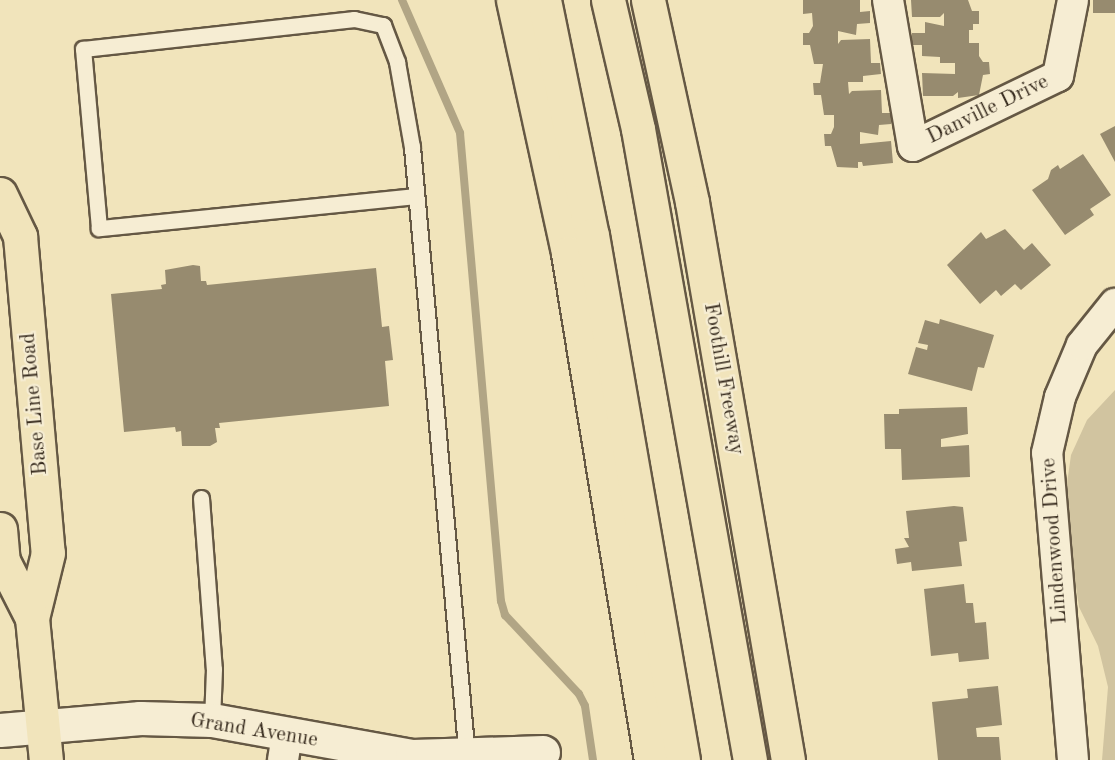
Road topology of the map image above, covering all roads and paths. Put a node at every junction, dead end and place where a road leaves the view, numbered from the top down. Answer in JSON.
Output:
{"nodes":[{"id":1,"x":513,"y":0,"type":"edge"},
{"id":2,"x":544,"y":0,"type":"edge"},
{"id":3,"x":608,"y":0,"type":"edge"},
{"id":4,"x":648,"y":0,"type":"edge"},
{"id":5,"x":888,"y":0,"type":"edge"},
{"id":6,"x":1073,"y":0,"type":"edge"},
{"id":7,"x":0,"y":194,"type":"edge"},
{"id":8,"x":416,"y":196,"type":"junction"},
{"id":9,"x":1115,"y":304,"type":"edge"},
{"id":10,"x":201,"y":498,"type":"dead end"},
{"id":11,"x":0,"y":529,"type":"edge"},
{"id":12,"x":32,"y":618,"type":"junction"},
{"id":13,"x":212,"y":720,"type":"junction"},
{"id":14,"x":0,"y":730,"type":"edge"},
{"id":15,"x":44,"y":745,"type":"edge"},
{"id":16,"x":285,"y":748,"type":"edge"},
{"id":17,"x":543,"y":752,"type":"dead end"},
{"id":18,"x":467,"y":757,"type":"junction"},
{"id":19,"x":651,"y":760,"type":"edge"},
{"id":20,"x":683,"y":760,"type":"edge"},
{"id":21,"x":750,"y":760,"type":"edge"},
{"id":22,"x":788,"y":760,"type":"edge"},
{"id":23,"x":1073,"y":760,"type":"edge"}],
"edges":[{"from":1,"to":19,"type":"main road"},
{"from":2,"to":20,"type":"main road"},
{"from":3,"to":21,"type":"main road"},
{"from":4,"to":22,"type":"main road","name":"Foothill Freeway"},
{"from":5,"to":6,"type":"street","name":"Danville Drive"},
{"from":7,"to":12,"type":"main road","name":"Base Line Road"},
{"from":8,"to":8,"type":"lane"},
{"from":8,"to":18,"type":"lane"},
{"from":9,"to":23,"type":"street","name":"Lindenwood Drive"},
{"from":10,"to":13,"type":"lane"},
{"from":11,"to":12,"type":"main road","name":"Base Line Road"},
{"from":12,"to":15,"type":"main road","name":"Base Line Road"},
{"from":13,"to":15,"type":"street","name":"Grand Avenue"},
{"from":13,"to":16,"type":"street","name":"Grand Avenue"},
{"from":14,"to":15,"type":"street","name":"Grand Avenue"},
{"from":16,"to":18,"type":"street","name":"Grand Avenue"},
{"from":17,"to":18,"type":"street","name":"Grand Avenue"}]}
